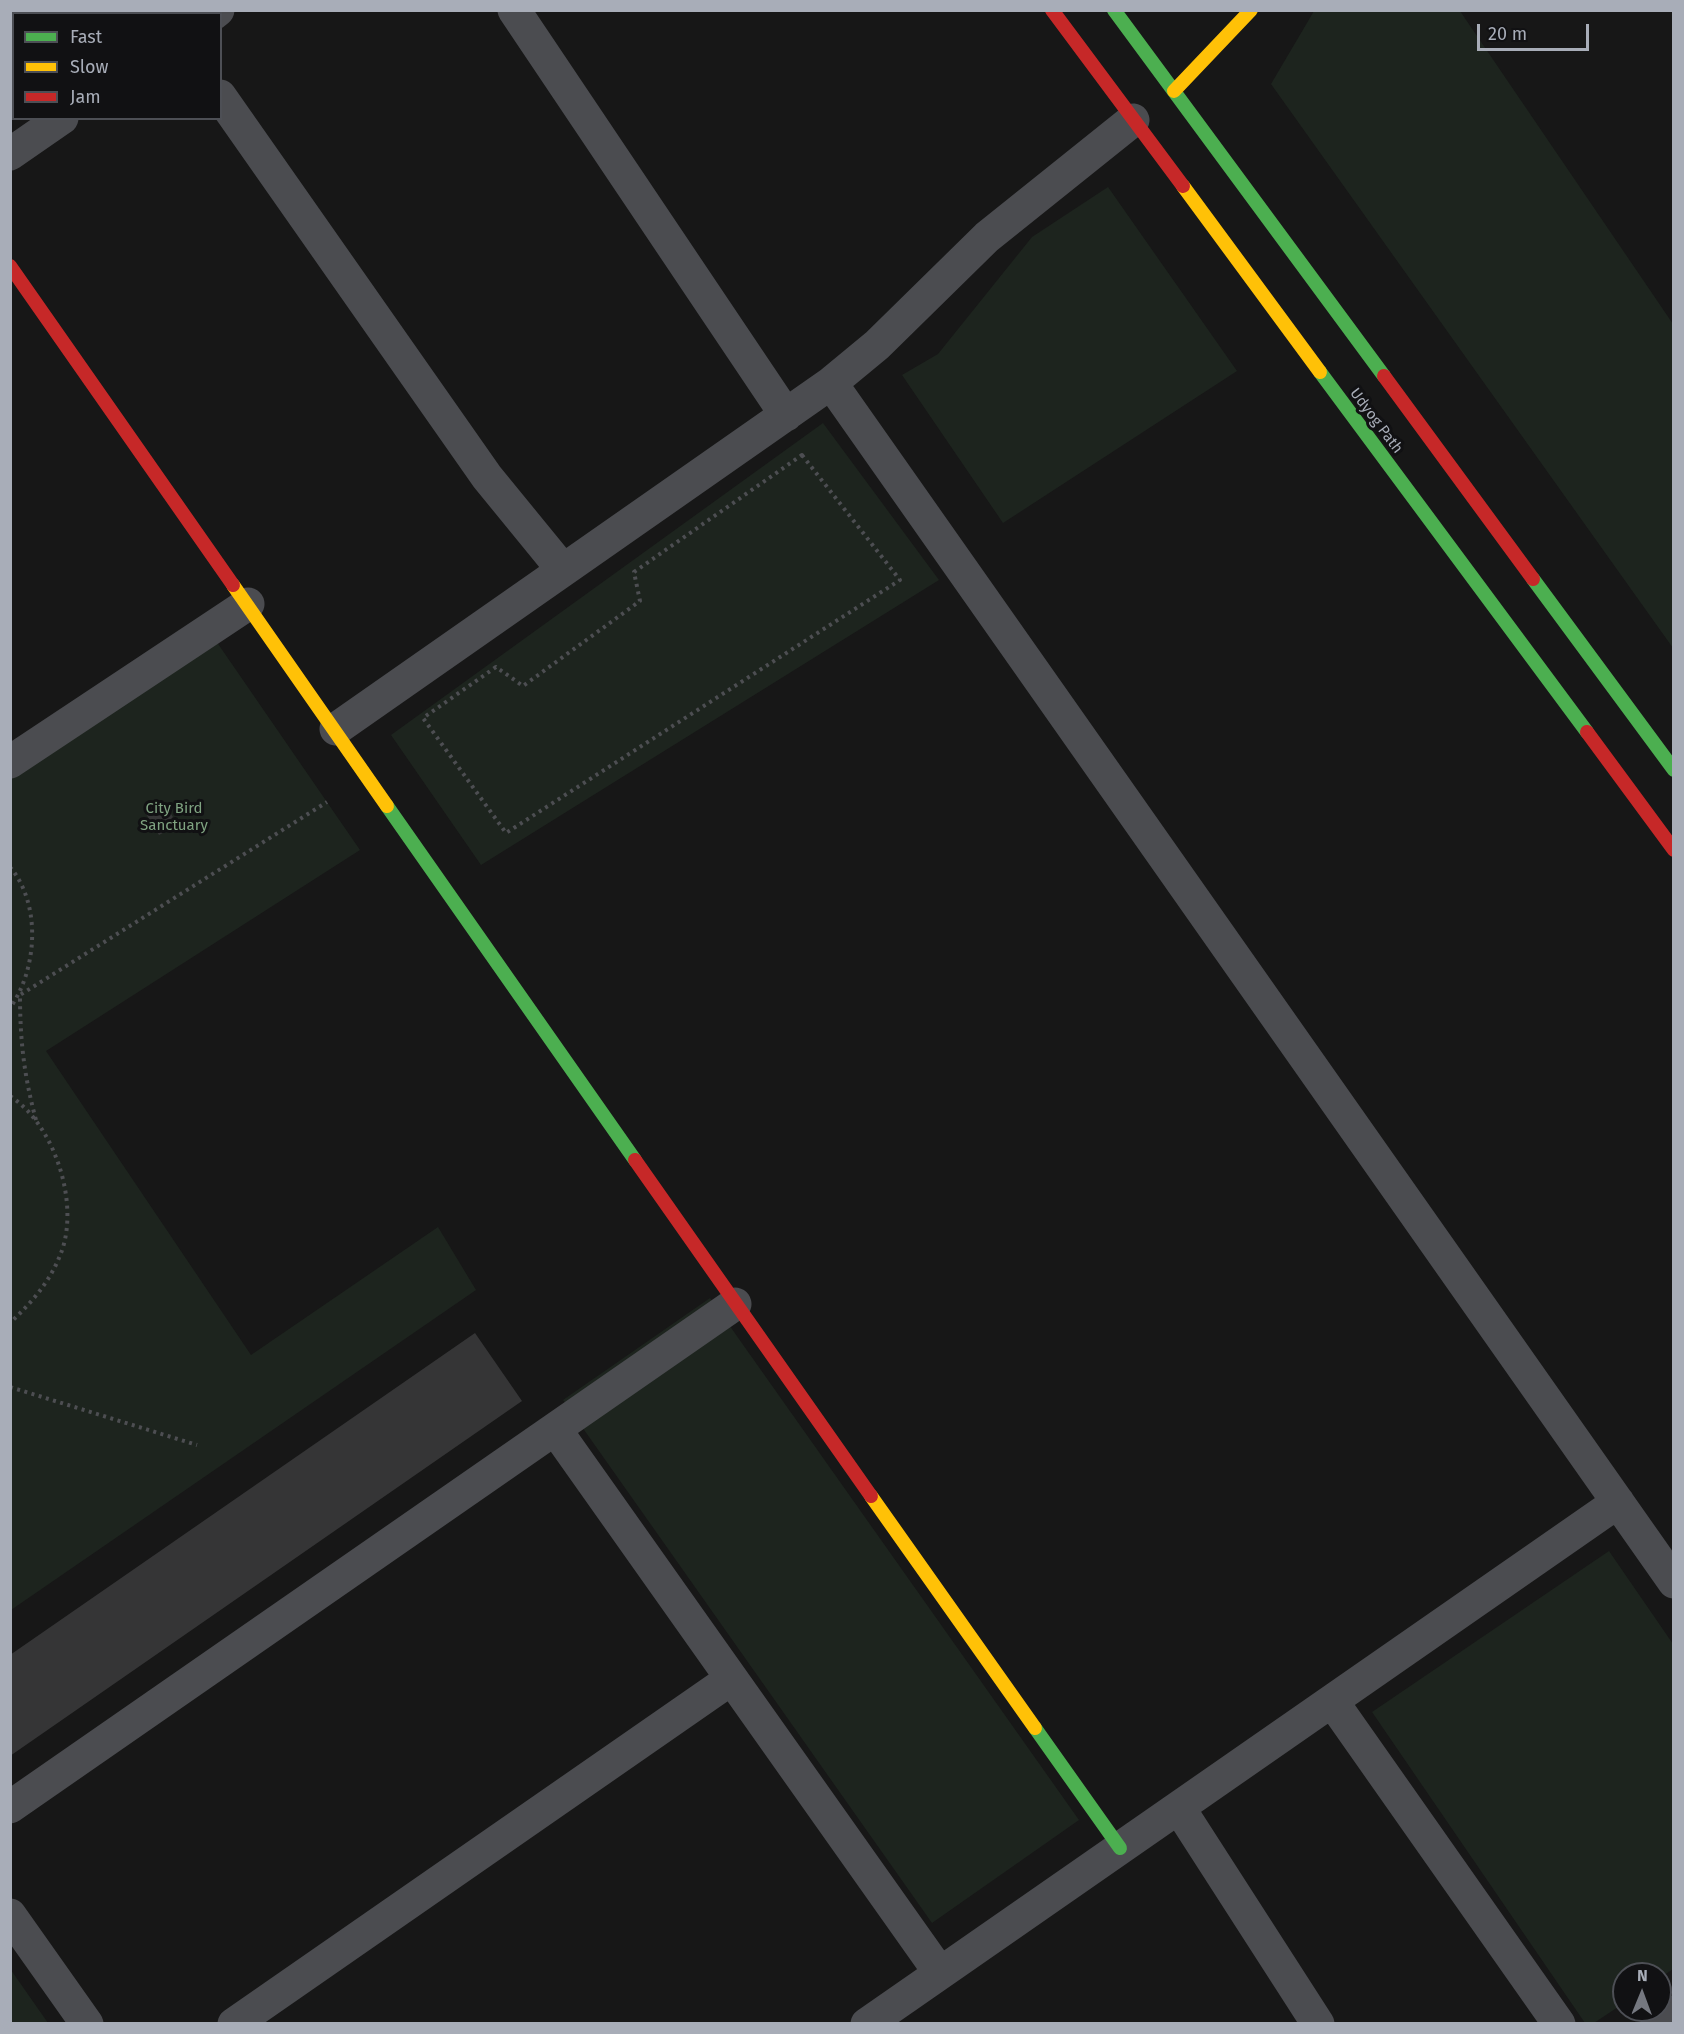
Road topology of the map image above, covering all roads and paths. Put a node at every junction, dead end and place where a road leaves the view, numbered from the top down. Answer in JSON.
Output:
{"nodes":[{"id":1,"x":514,"y":10,"type":"edge"},
{"id":2,"x":1052,"y":10,"type":"edge"},
{"id":3,"x":1114,"y":10,"type":"edge"},
{"id":4,"x":1251,"y":10,"type":"edge"},
{"id":5,"x":1173,"y":91,"type":"junction"},
{"id":6,"x":222,"y":99,"type":"edge"},
{"id":7,"x":59,"y":120,"type":"edge"},
{"id":8,"x":1133,"y":120,"type":"junction"},
{"id":9,"x":10,"y":154,"type":"edge"},
{"id":10,"x":10,"y":266,"type":"edge"},
{"id":11,"x":831,"y":383,"type":"junction"},
{"id":12,"x":786,"y":415,"type":"junction"},
{"id":13,"x":563,"y":570,"type":"junction"},
{"id":14,"x":248,"y":604,"type":"junction"},
{"id":15,"x":523,"y":686,"type":"joint"},
{"id":16,"x":336,"y":729,"type":"junction"},
{"id":17,"x":10,"y":762,"type":"edge"},
{"id":18,"x":1674,"y":770,"type":"edge"},
{"id":19,"x":327,"y":802,"type":"dead end"},
{"id":20,"x":1674,"y":850,"type":"edge"},
{"id":21,"x":10,"y":867,"type":"edge"},
{"id":22,"x":20,"y":995,"type":"junction"},
{"id":23,"x":10,"y":1008,"type":"edge"},
{"id":24,"x":10,"y":1096,"type":"edge"},
{"id":25,"x":36,"y":1120,"type":"junction"},
{"id":26,"x":735,"y":1304,"type":"junction"},
{"id":27,"x":10,"y":1323,"type":"edge"},
{"id":28,"x":10,"y":1387,"type":"edge"},
{"id":29,"x":555,"y":1429,"type":"junction"},
{"id":30,"x":196,"y":1445,"type":"dead end"},
{"id":31,"x":1618,"y":1502,"type":"junction"},
{"id":32,"x":1674,"y":1582,"type":"edge"},
{"id":33,"x":731,"y":1679,"type":"junction"},
{"id":34,"x":1332,"y":1701,"type":"junction"},
{"id":35,"x":10,"y":1807,"type":"edge"},
{"id":36,"x":1179,"y":1808,"type":"junction"},
{"id":37,"x":1120,"y":1848,"type":"junction"},
{"id":38,"x":10,"y":1915,"type":"edge"},
{"id":39,"x":940,"y":1973,"type":"junction"},
{"id":40,"x":1674,"y":2012,"type":"edge"},
{"id":41,"x":87,"y":2024,"type":"edge"},
{"id":42,"x":234,"y":2024,"type":"edge"},
{"id":43,"x":867,"y":2024,"type":"edge"},
{"id":44,"x":1318,"y":2024,"type":"edge"},
{"id":45,"x":1559,"y":2024,"type":"edge"},
{"id":46,"x":1657,"y":2024,"type":"edge"}],
"edges":[{"from":1,"to":12,"type":"street"},
{"from":2,"to":8,"type":"street","name":"Udyog Path"},
{"from":3,"to":5,"type":"street"},
{"from":4,"to":5,"type":"street"},
{"from":5,"to":18,"type":"street"},
{"from":6,"to":13,"type":"street"},
{"from":7,"to":9,"type":"street"},
{"from":8,"to":11,"type":"street"},
{"from":8,"to":20,"type":"street","name":"Udyog Path"},
{"from":10,"to":14,"type":"street"},
{"from":11,"to":12,"type":"street"},
{"from":11,"to":31,"type":"street"},
{"from":12,"to":13,"type":"street"},
{"from":13,"to":16,"type":"street"},
{"from":14,"to":16,"type":"street"},
{"from":14,"to":17,"type":"street"},
{"from":15,"to":15,"type":"path"},
{"from":16,"to":26,"type":"street"},
{"from":19,"to":22,"type":"path"},
{"from":21,"to":22,"type":"path"},
{"from":22,"to":23,"type":"path"},
{"from":22,"to":25,"type":"path"},
{"from":24,"to":25,"type":"path"},
{"from":25,"to":27,"type":"path"},
{"from":26,"to":29,"type":"street"},
{"from":26,"to":37,"type":"street"},
{"from":28,"to":30,"type":"path"},
{"from":29,"to":33,"type":"street"},
{"from":29,"to":35,"type":"street"},
{"from":31,"to":32,"type":"street"},
{"from":31,"to":34,"type":"street"},
{"from":33,"to":39,"type":"street"},
{"from":33,"to":42,"type":"street"},
{"from":34,"to":36,"type":"street"},
{"from":34,"to":45,"type":"street"},
{"from":36,"to":37,"type":"street"},
{"from":36,"to":44,"type":"street"},
{"from":37,"to":39,"type":"street"},
{"from":38,"to":41,"type":"street"},
{"from":39,"to":43,"type":"street"},
{"from":40,"to":46,"type":"street"}]}
